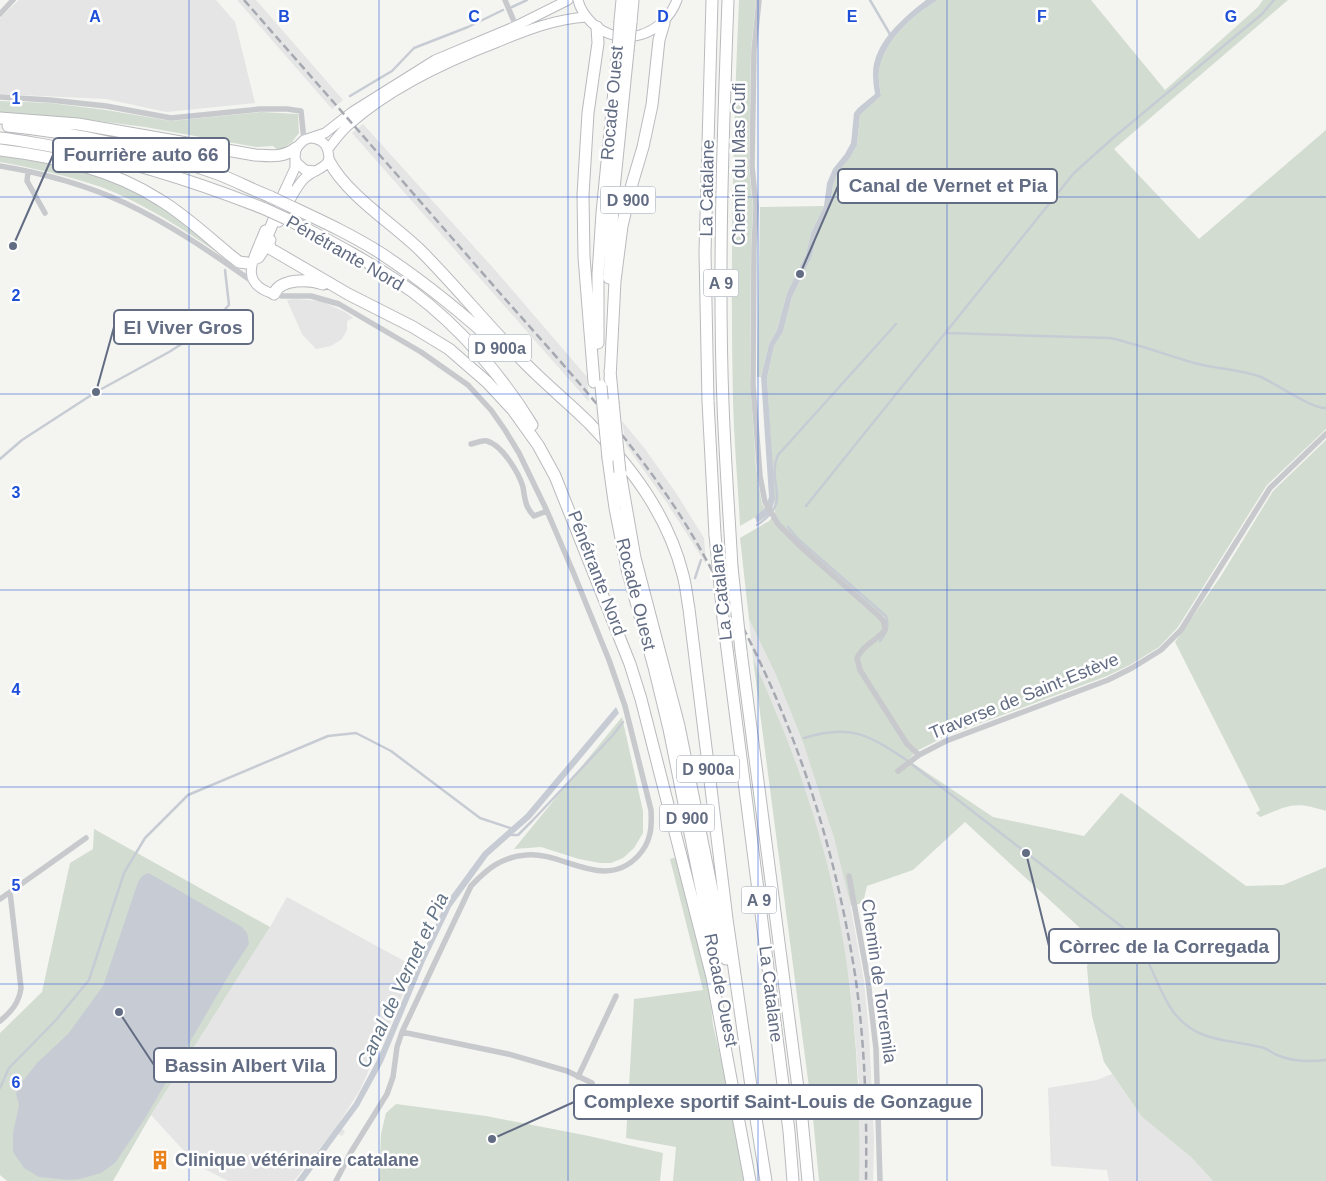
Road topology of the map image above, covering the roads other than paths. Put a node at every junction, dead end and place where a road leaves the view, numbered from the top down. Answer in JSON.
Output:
{"nodes":[{"id":1,"x":13,"y":0,"type":"edge"},
{"id":2,"x":505,"y":0,"type":"edge"},
{"id":3,"x":568,"y":0,"type":"edge"},
{"id":4,"x":578,"y":0,"type":"edge"},
{"id":5,"x":622,"y":0,"type":"edge"},
{"id":6,"x":633,"y":0,"type":"edge"},
{"id":7,"x":677,"y":0,"type":"edge"},
{"id":8,"x":712,"y":0,"type":"edge"},
{"id":9,"x":728,"y":0,"type":"edge"},
{"id":10,"x":760,"y":0,"type":"edge"},
{"id":11,"x":0,"y":14,"type":"edge"},
{"id":12,"x":586,"y":17,"type":"junction"},
{"id":13,"x":625,"y":21,"type":"junction"},
{"id":14,"x":664,"y":23,"type":"junction"},
{"id":15,"x":516,"y":26,"type":"junction"},
{"id":16,"x":597,"y":27,"type":"junction"},
{"id":17,"x":623,"y":51,"type":"junction"},
{"id":18,"x":0,"y":97,"type":"edge"},
{"id":19,"x":0,"y":118,"type":"edge"},
{"id":20,"x":0,"y":125,"type":"edge"},
{"id":21,"x":0,"y":138,"type":"edge"},
{"id":22,"x":302,"y":146,"type":"junction"},
{"id":23,"x":328,"y":149,"type":"junction"},
{"id":24,"x":0,"y":150,"type":"edge"},
{"id":25,"x":328,"y":161,"type":"junction"},
{"id":26,"x":0,"y":166,"type":"edge"},
{"id":27,"x":316,"y":171,"type":"junction"},
{"id":28,"x":28,"y":172,"type":"junction"},
{"id":29,"x":287,"y":188,"type":"junction"},
{"id":30,"x":45,"y":214,"type":"dead end"},
{"id":31,"x":268,"y":246,"type":"junction"},
{"id":32,"x":253,"y":261,"type":"junction"},
{"id":33,"x":255,"y":285,"type":"junction"},
{"id":34,"x":274,"y":294,"type":"junction"},
{"id":35,"x":348,"y":294,"type":"junction"},
{"id":36,"x":610,"y":379,"type":"junction"},
{"id":37,"x":597,"y":384,"type":"junction"},
{"id":38,"x":1326,"y":434,"type":"edge"},
{"id":39,"x":471,"y":444,"type":"dead end"},
{"id":40,"x":607,"y":454,"type":"junction"},
{"id":41,"x":547,"y":512,"type":"junction"},
{"id":42,"x":630,"y":664,"type":"junction"},
{"id":43,"x":919,"y":755,"type":"junction"},
{"id":44,"x":898,"y":771,"type":"dead end"},
{"id":45,"x":86,"y":838,"type":"dead end"},
{"id":46,"x":849,"y":876,"type":"dead end"},
{"id":47,"x":10,"y":892,"type":"junction"},
{"id":48,"x":0,"y":899,"type":"edge"},
{"id":49,"x":616,"y":996,"type":"dead end"},
{"id":50,"x":0,"y":1021,"type":"edge"},
{"id":51,"x":402,"y":1032,"type":"junction"},
{"id":52,"x":578,"y":1077,"type":"junction"},
{"id":53,"x":592,"y":1083,"type":"dead end"},
{"id":54,"x":754,"y":1107,"type":"junction"},
{"id":55,"x":336,"y":1181,"type":"edge"},
{"id":56,"x":750,"y":1181,"type":"edge"},
{"id":57,"x":755,"y":1181,"type":"edge"},
{"id":58,"x":766,"y":1181,"type":"edge"},
{"id":59,"x":793,"y":1181,"type":"edge"},
{"id":60,"x":808,"y":1181,"type":"edge"},
{"id":61,"x":880,"y":1181,"type":"edge"}],
"edges":[{"from":1,"to":11,"type":"street"},
{"from":2,"to":15,"type":"street"},
{"from":3,"to":15,"type":"main road"},
{"from":4,"to":12,"type":"main road"},
{"from":5,"to":13,"type":"highway","name":"Rocade Ouest","number":"D 900"},
{"from":6,"to":13,"type":"highway","name":"Rocade Ouest","number":"D 900"},
{"from":7,"to":14,"type":"main road"},
{"from":8,"to":59,"type":"highway","name":"La Catalane","number":"A 9","bridge":true},
{"from":9,"to":60,"type":"highway","name":"La Catalane","number":"A 9","bridge":true},
{"from":10,"to":43,"type":"street","name":"Chemin du Mas Cufi"},
{"from":12,"to":16,"type":"main road"},
{"from":12,"to":23,"type":"main road"},
{"from":13,"to":17,"type":"highway","name":"Rocade Ouest","number":"D 900","bridge":true},
{"from":14,"to":16,"type":"main road"},
{"from":14,"to":36,"type":"highway","number":"D 900"},
{"from":15,"to":22,"type":"main road"},
{"from":16,"to":37,"type":"highway","number":"D 900"},
{"from":17,"to":36,"type":"highway","name":"Rocade Ouest","number":"D 900"},
{"from":17,"to":37,"type":"highway","name":"Rocade Ouest","number":"D 900"},
{"from":18,"to":22,"type":"street"},
{"from":19,"to":22,"type":"highway"},
{"from":20,"to":40,"type":"highway","name":"Pénétrante Nord","number":"D 900a","bridge":true},
{"from":21,"to":42,"type":"highway","name":"Pénétrante Nord","number":"D 900a","bridge":true},
{"from":22,"to":23,"type":"main road"},
{"from":22,"to":27,"type":"main road"},
{"from":22,"to":29,"type":"main road"},
{"from":23,"to":25,"type":"main road"},
{"from":24,"to":32,"type":"highway"},
{"from":25,"to":27,"type":"main road"},
{"from":25,"to":40,"type":"highway"},
{"from":26,"to":28,"type":"street"},
{"from":27,"to":31,"type":"main road"},
{"from":28,"to":30,"type":"street"},
{"from":28,"to":33,"type":"street"},
{"from":29,"to":31,"type":"highway"},
{"from":29,"to":32,"type":"main road"},
{"from":31,"to":32,"type":"main road"},
{"from":31,"to":35,"type":"highway"},
{"from":32,"to":33,"type":"main road"},
{"from":33,"to":34,"type":"main road"},
{"from":34,"to":35,"type":"highway"},
{"from":34,"to":41,"type":"street"},
{"from":35,"to":42,"type":"highway"},
{"from":36,"to":54,"type":"highway","name":"Rocade Ouest","number":"D 900","bridge":true},
{"from":37,"to":40,"type":"highway","name":"Rocade Ouest","number":"D 900","bridge":true},
{"from":38,"to":43,"type":"street","name":"Traverse de Saint-Estève"},
{"from":39,"to":41,"type":"street"},
{"from":40,"to":54,"type":"highway","number":"D 900a"},
{"from":40,"to":57,"type":"highway","name":"Rocade Ouest","number":"D 900"},
{"from":41,"to":51,"type":"street"},
{"from":42,"to":56,"type":"highway","number":"D 900a"},
{"from":43,"to":44,"type":"street"},
{"from":45,"to":47,"type":"street"},
{"from":46,"to":61,"type":"street","name":"Chemin de Torremila"},
{"from":47,"to":48,"type":"street"},
{"from":47,"to":50,"type":"street"},
{"from":49,"to":52,"type":"street"},
{"from":51,"to":52,"type":"street"},
{"from":51,"to":55,"type":"street"},
{"from":52,"to":53,"type":"street"},
{"from":54,"to":58,"type":"highway","number":"D 900"}]}
